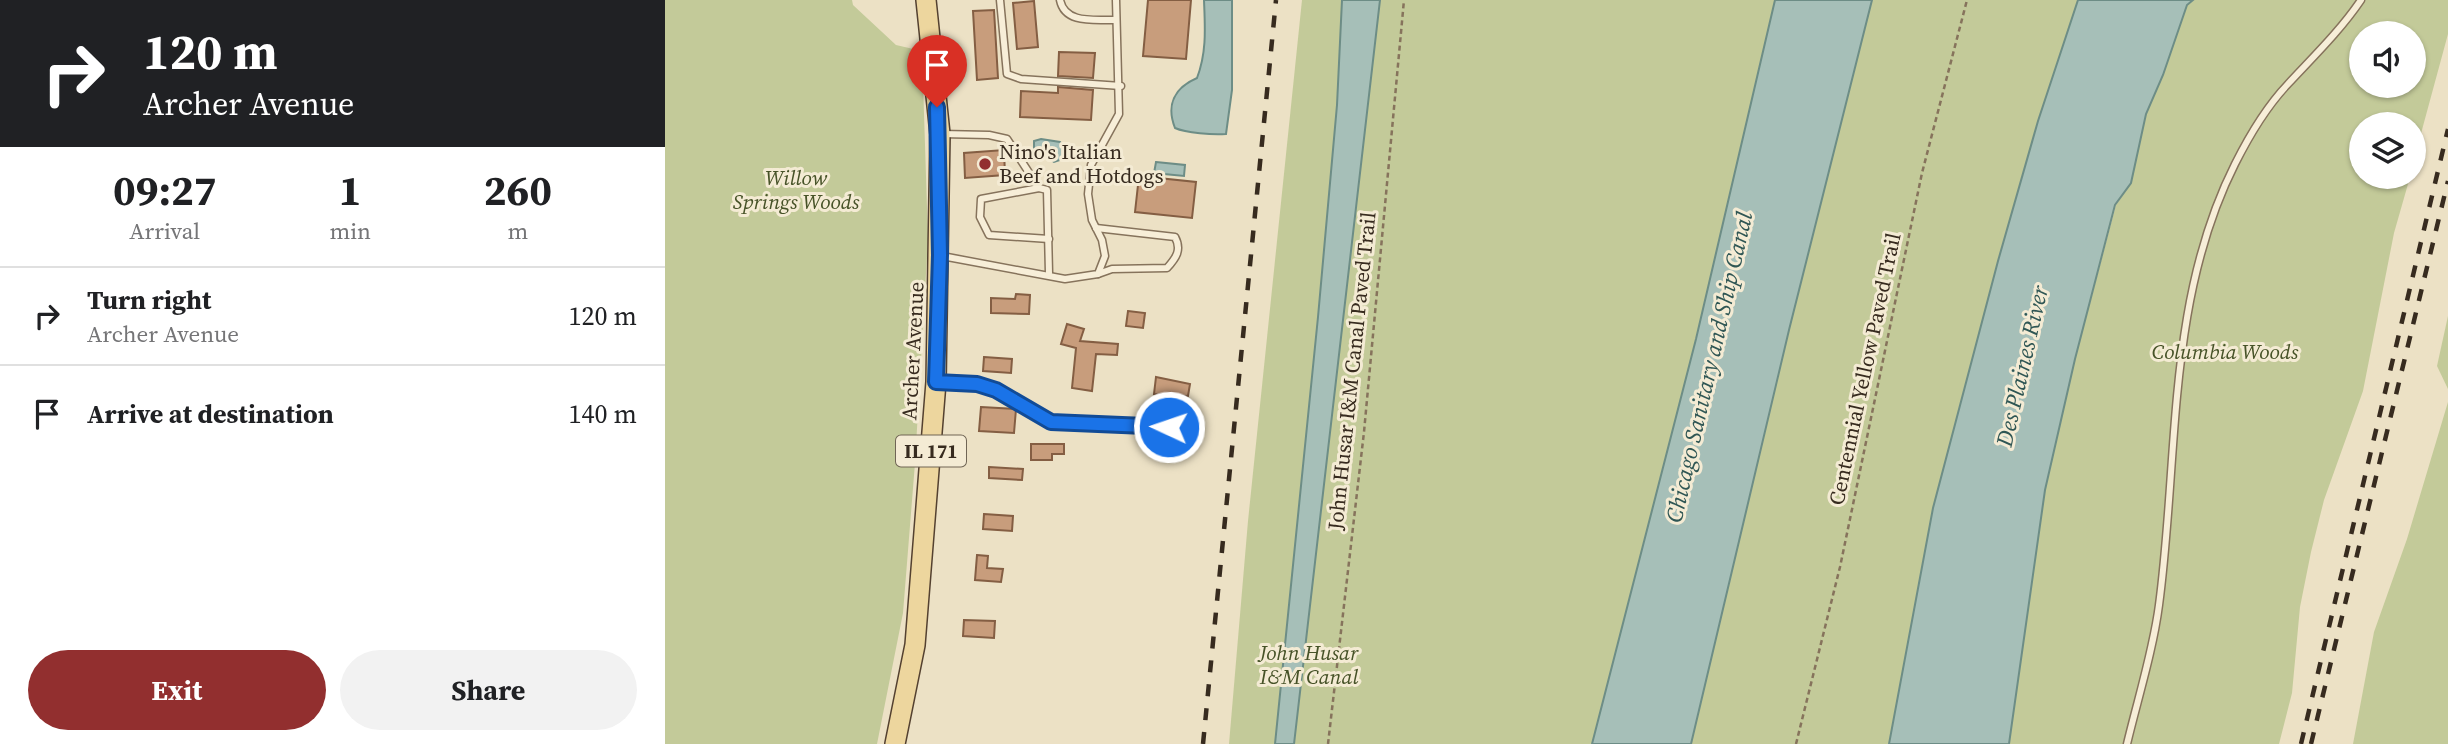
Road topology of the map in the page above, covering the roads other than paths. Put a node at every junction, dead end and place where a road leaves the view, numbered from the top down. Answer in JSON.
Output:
{"nodes":[{"id":1,"x":926,"y":0,"type":"edge"},
{"id":2,"x":1000,"y":0,"type":"edge"},
{"id":3,"x":1060,"y":0,"type":"edge"},
{"id":4,"x":1116,"y":0,"type":"edge"},
{"id":5,"x":2361,"y":0,"type":"edge"},
{"id":6,"x":1116,"y":20,"type":"junction"},
{"id":7,"x":1121,"y":86,"type":"junction"},
{"id":8,"x":940,"y":134,"type":"junction"},
{"id":9,"x":1039,"y":188,"type":"junction"},
{"id":10,"x":1096,"y":228,"type":"junction"},
{"id":11,"x":1049,"y":239,"type":"junction"},
{"id":12,"x":940,"y":255,"type":"junction"},
{"id":13,"x":1049,"y":273,"type":"junction"},
{"id":14,"x":1098,"y":274,"type":"junction"},
{"id":15,"x":936,"y":382,"type":"junction"},
{"id":16,"x":1169,"y":427,"type":"dead end"},
{"id":17,"x":895,"y":744,"type":"edge"},
{"id":18,"x":2127,"y":744,"type":"edge"}],
"edges":[{"from":1,"to":8,"type":"main road","name":"Archer Avenue","number":"IL 171"},
{"from":2,"to":7,"type":"lane"},
{"from":3,"to":6,"type":"lane"},
{"from":4,"to":6,"type":"lane"},
{"from":5,"to":18,"type":"lane"},
{"from":6,"to":7,"type":"lane"},
{"from":7,"to":10,"type":"lane"},
{"from":8,"to":9,"type":"lane"},
{"from":8,"to":12,"type":"main road","name":"Archer Avenue","number":"IL 171"},
{"from":9,"to":11,"type":"lane"},
{"from":9,"to":11,"type":"lane"},
{"from":10,"to":14,"type":"lane"},
{"from":10,"to":14,"type":"lane"},
{"from":11,"to":13,"type":"lane"},
{"from":12,"to":13,"type":"lane"},
{"from":12,"to":15,"type":"main road","name":"Archer Avenue","number":"IL 171"},
{"from":13,"to":14,"type":"lane"},
{"from":15,"to":16,"type":"lane"},
{"from":15,"to":17,"type":"main road","name":"Archer Avenue","number":"IL 171"}]}
